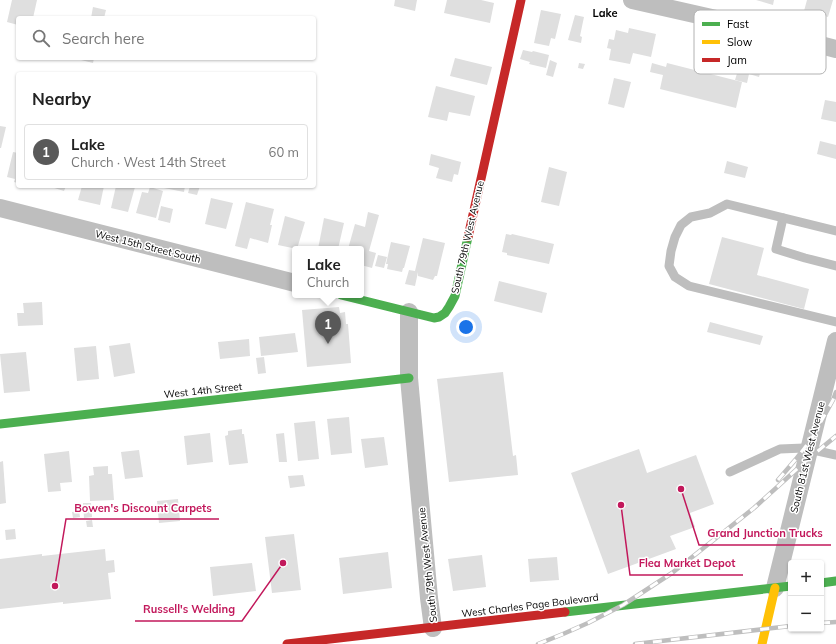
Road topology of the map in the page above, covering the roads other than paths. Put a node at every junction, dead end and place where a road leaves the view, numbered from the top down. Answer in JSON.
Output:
{"nodes":[{"id":1,"x":520,"y":0,"type":"edge"},
{"id":2,"x":634,"y":0,"type":"edge"},
{"id":3,"x":694,"y":14,"type":"edge"},
{"id":4,"x":826,"y":46,"type":"edge"},
{"id":5,"x":836,"y":49,"type":"edge"},
{"id":6,"x":0,"y":208,"type":"edge"},
{"id":7,"x":783,"y":218,"type":"junction"},
{"id":8,"x":836,"y":231,"type":"edge"},
{"id":9,"x":836,"y":266,"type":"edge"},
{"id":10,"x":292,"y":282,"type":"edge"},
{"id":11,"x":353,"y":298,"type":"edge"},
{"id":12,"x":409,"y":312,"type":"junction"},
{"id":13,"x":836,"y":322,"type":"edge"},
{"id":14,"x":836,"y":341,"type":"edge"},
{"id":15,"x":409,"y":378,"type":"junction"},
{"id":16,"x":0,"y":424,"type":"edge"},
{"id":17,"x":809,"y":449,"type":"junction"},
{"id":18,"x":836,"y":455,"type":"edge"},
{"id":19,"x":730,"y":472,"type":"dead end"},
{"id":20,"x":836,"y":581,"type":"edge"},
{"id":21,"x":824,"y":582,"type":"edge"},
{"id":22,"x":783,"y":587,"type":"edge"},
{"id":23,"x":433,"y":628,"type":"junction"},
{"id":24,"x":287,"y":644,"type":"edge"},
{"id":25,"x":762,"y":644,"type":"edge"}],
"edges":[{"from":1,"to":12,"type":"street","name":"South 79th West Avenue"},
{"from":2,"to":3,"type":"street"},
{"from":4,"to":5,"type":"street"},
{"from":6,"to":10,"type":"street","name":"West 15th Street South"},
{"from":7,"to":8,"type":"lane"},
{"from":7,"to":9,"type":"lane"},
{"from":7,"to":13,"type":"lane"},
{"from":11,"to":12,"type":"street"},
{"from":12,"to":15,"type":"street","name":"South 79th West Avenue"},
{"from":14,"to":17,"type":"street","name":"South 81st West Avenue"},
{"from":15,"to":16,"type":"street","name":"West 14th Street"},
{"from":15,"to":23,"type":"street","name":"South 79th West Avenue"},
{"from":17,"to":18,"type":"lane"},
{"from":17,"to":19,"type":"lane"},
{"from":17,"to":22,"type":"street","name":"South 81st West Avenue"},
{"from":20,"to":21,"type":"street"},
{"from":22,"to":23,"type":"street","name":"West Charles Page Boulevard"},
{"from":22,"to":25,"type":"street","name":"South 81st West Avenue"},
{"from":23,"to":24,"type":"street","name":"West Charles Page Boulevard"}]}
